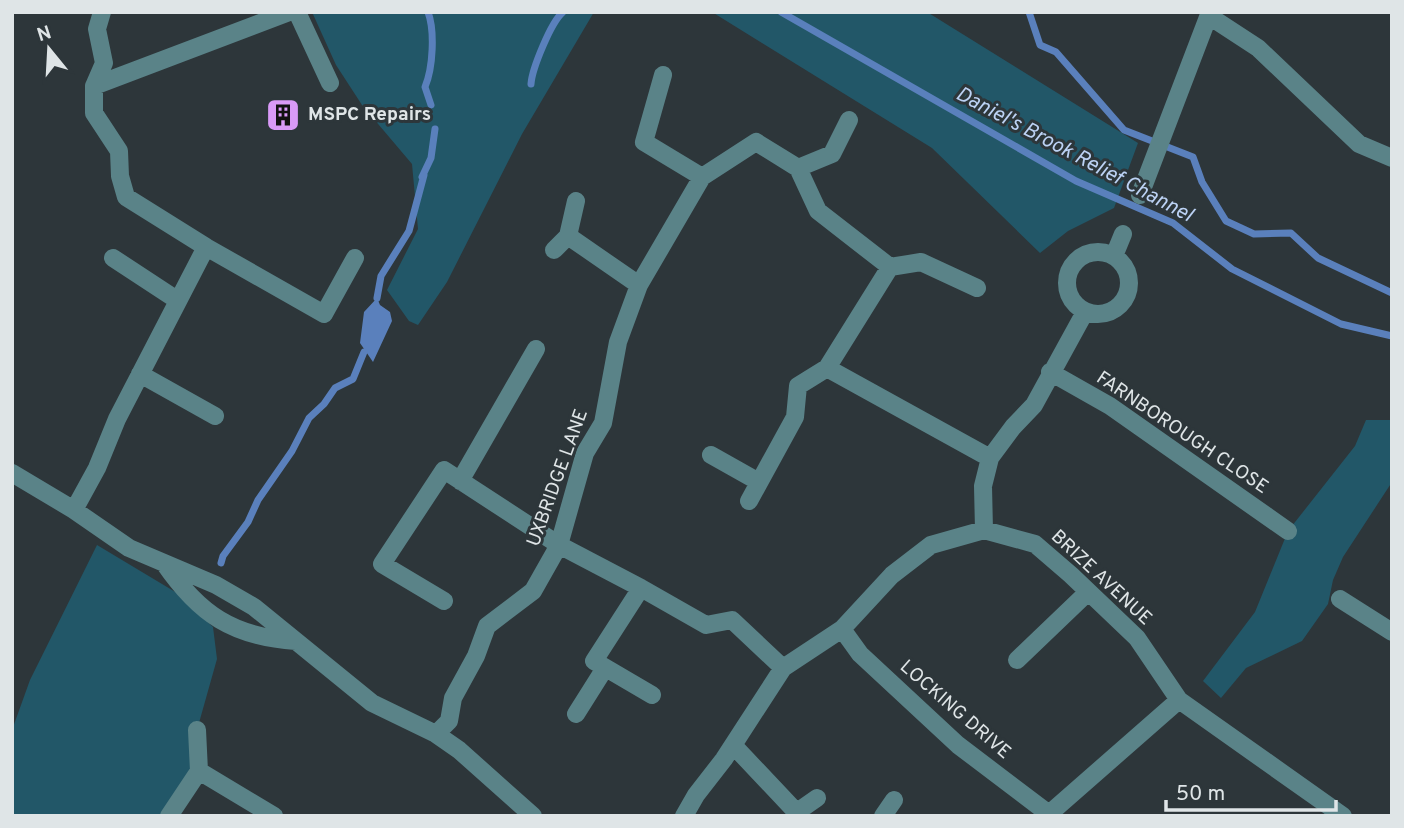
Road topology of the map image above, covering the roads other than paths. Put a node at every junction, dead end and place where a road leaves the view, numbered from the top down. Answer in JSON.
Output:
{"nodes":[{"id":1,"x":103,"y":12,"type":"edge"},
{"id":2,"x":289,"y":12,"type":"edge"},
{"id":3,"x":297,"y":12,"type":"edge"},
{"id":4,"x":1210,"y":14,"type":"edge"},
{"id":5,"x":663,"y":75,"type":"dead end"},
{"id":6,"x":330,"y":83,"type":"dead end"},
{"id":7,"x":94,"y":86,"type":"junction"},
{"id":8,"x":849,"y":120,"type":"dead end"},
{"id":9,"x":1392,"y":158,"type":"edge"},
{"id":10,"x":798,"y":168,"type":"junction"},
{"id":11,"x":702,"y":177,"type":"junction"},
{"id":12,"x":1139,"y":195,"type":"dead end"},
{"id":13,"x":576,"y":201,"type":"dead end"},
{"id":14,"x":1123,"y":234,"type":"dead end"},
{"id":15,"x":568,"y":236,"type":"junction"},
{"id":16,"x":206,"y":247,"type":"junction"},
{"id":17,"x":554,"y":250,"type":"dead end"},
{"id":18,"x":1114,"y":256,"type":"junction"},
{"id":19,"x":113,"y":258,"type":"dead end"},
{"id":20,"x":355,"y":258,"type":"dead end"},
{"id":21,"x":890,"y":267,"type":"junction"},
{"id":22,"x":639,"y":285,"type":"junction"},
{"id":23,"x":977,"y":288,"type":"dead end"},
{"id":24,"x":177,"y":300,"type":"junction"},
{"id":25,"x":1085,"y":312,"type":"junction"},
{"id":26,"x":536,"y":349,"type":"dead end"},
{"id":27,"x":827,"y":368,"type":"junction"},
{"id":28,"x":1050,"y":372,"type":"junction"},
{"id":29,"x":140,"y":374,"type":"junction"},
{"id":30,"x":215,"y":416,"type":"dead end"},
{"id":31,"x":711,"y":455,"type":"dead end"},
{"id":32,"x":990,"y":458,"type":"junction"},
{"id":33,"x":12,"y":473,"type":"edge"},
{"id":34,"x":767,"y":474,"type":"junction"},
{"id":35,"x":460,"y":481,"type":"junction"},
{"id":36,"x":749,"y":501,"type":"dead end"},
{"id":37,"x":74,"y":510,"type":"junction"},
{"id":38,"x":984,"y":530,"type":"junction"},
{"id":39,"x":1289,"y":531,"type":"dead end"},
{"id":40,"x":559,"y":545,"type":"junction"},
{"id":41,"x":164,"y":563,"type":"junction"},
{"id":42,"x":641,"y":588,"type":"junction"},
{"id":43,"x":1088,"y":592,"type":"junction"},
{"id":44,"x":1340,"y":599,"type":"dead end"},
{"id":45,"x":444,"y":601,"type":"dead end"},
{"id":46,"x":842,"y":629,"type":"junction"},
{"id":47,"x":1392,"y":632,"type":"edge"},
{"id":48,"x":296,"y":641,"type":"junction"},
{"id":49,"x":1017,"y":660,"type":"dead end"},
{"id":50,"x":605,"y":668,"type":"junction"},
{"id":51,"x":782,"y":668,"type":"junction"},
{"id":52,"x":652,"y":695,"type":"dead end"},
{"id":53,"x":1179,"y":700,"type":"junction"},
{"id":54,"x":576,"y":714,"type":"dead end"},
{"id":55,"x":197,"y":730,"type":"dead end"},
{"id":56,"x":436,"y":734,"type":"junction"},
{"id":57,"x":733,"y":745,"type":"junction"},
{"id":58,"x":199,"y":771,"type":"junction"},
{"id":59,"x":817,"y":798,"type":"dead end"},
{"id":60,"x":894,"y":800,"type":"dead end"},
{"id":61,"x":799,"y":814,"type":"edge"},
{"id":62,"x":1048,"y":815,"type":"edge"},
{"id":63,"x":169,"y":816,"type":"edge"},
{"id":64,"x":274,"y":816,"type":"edge"},
{"id":65,"x":533,"y":816,"type":"edge"},
{"id":66,"x":684,"y":816,"type":"edge"},
{"id":67,"x":883,"y":816,"type":"edge"},
{"id":68,"x":1343,"y":816,"type":"edge"}],
"edges":[{"from":1,"to":7,"type":"street"},
{"from":2,"to":7,"type":"street"},
{"from":3,"to":6,"type":"street"},
{"from":4,"to":9,"type":"street"},
{"from":4,"to":12,"type":"street"},
{"from":5,"to":11,"type":"street"},
{"from":7,"to":16,"type":"street"},
{"from":8,"to":10,"type":"street"},
{"from":10,"to":11,"type":"street","name":"UXBRIDGE LANE"},
{"from":10,"to":21,"type":"street"},
{"from":11,"to":22,"type":"street","name":"UXBRIDGE LANE"},
{"from":13,"to":15,"type":"street"},
{"from":14,"to":18,"type":"street"},
{"from":15,"to":17,"type":"street"},
{"from":15,"to":22,"type":"street"},
{"from":16,"to":20,"type":"street"},
{"from":16,"to":24,"type":"street"},
{"from":18,"to":25,"type":"street"},
{"from":18,"to":25,"type":"street"},
{"from":19,"to":24,"type":"street"},
{"from":21,"to":23,"type":"street"},
{"from":21,"to":27,"type":"street"},
{"from":22,"to":40,"type":"street","name":"UXBRIDGE LANE"},
{"from":24,"to":29,"type":"street"},
{"from":25,"to":28,"type":"street"},
{"from":26,"to":35,"type":"street"},
{"from":27,"to":32,"type":"street"},
{"from":27,"to":34,"type":"street"},
{"from":28,"to":32,"type":"street"},
{"from":28,"to":39,"type":"street","name":"FARNBOROUGH CLOSE"},
{"from":29,"to":30,"type":"street"},
{"from":29,"to":37,"type":"street"},
{"from":31,"to":34,"type":"street"},
{"from":32,"to":38,"type":"street"},
{"from":33,"to":37,"type":"street"},
{"from":34,"to":36,"type":"street"},
{"from":35,"to":40,"type":"street"},
{"from":35,"to":45,"type":"street"},
{"from":37,"to":41,"type":"street"},
{"from":38,"to":43,"type":"street","name":"BRIZE AVENUE"},
{"from":38,"to":46,"type":"street"},
{"from":40,"to":42,"type":"street"},
{"from":40,"to":56,"type":"street","name":"UXBRIDGE LANE"},
{"from":41,"to":48,"type":"street"},
{"from":41,"to":48,"type":"street"},
{"from":42,"to":50,"type":"street"},
{"from":42,"to":51,"type":"street"},
{"from":43,"to":49,"type":"street"},
{"from":43,"to":53,"type":"street","name":"BRIZE AVENUE"},
{"from":44,"to":47,"type":"street"},
{"from":46,"to":51,"type":"street"},
{"from":46,"to":62,"type":"street","name":"LOCKING DRIVE"},
{"from":48,"to":56,"type":"street"},
{"from":50,"to":52,"type":"street"},
{"from":50,"to":54,"type":"street"},
{"from":51,"to":57,"type":"street"},
{"from":53,"to":62,"type":"street"},
{"from":53,"to":68,"type":"street","name":"BRIZE AVENUE"},
{"from":55,"to":58,"type":"street"},
{"from":56,"to":65,"type":"street"},
{"from":57,"to":61,"type":"street"},
{"from":57,"to":66,"type":"street"},
{"from":58,"to":63,"type":"street"},
{"from":58,"to":64,"type":"street"},
{"from":59,"to":61,"type":"street"},
{"from":60,"to":67,"type":"street"}]}
